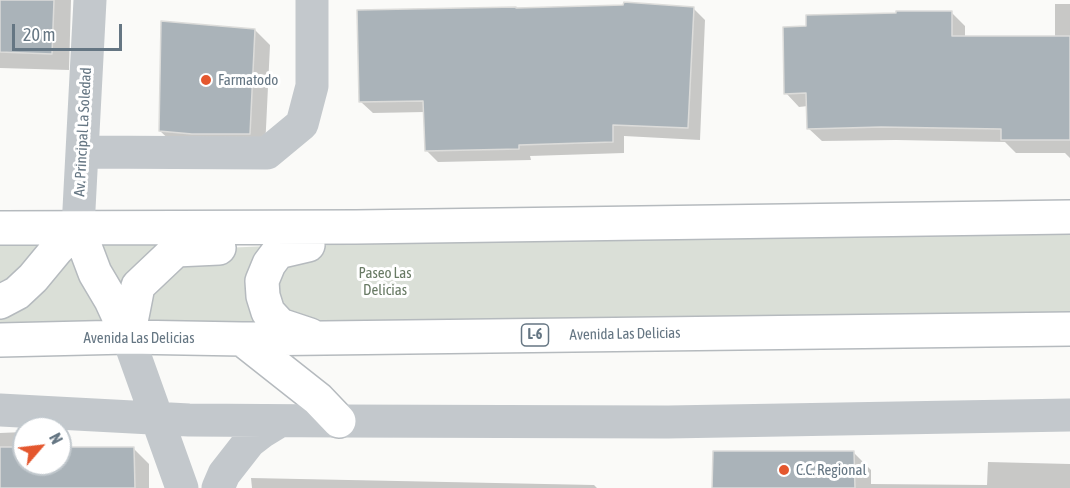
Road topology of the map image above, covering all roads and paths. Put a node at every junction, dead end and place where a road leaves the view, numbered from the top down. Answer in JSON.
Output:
{"nodes":[{"id":1,"x":90,"y":0,"type":"edge"},
{"id":2,"x":312,"y":0,"type":"edge"},
{"id":3,"x":82,"y":152,"type":"junction"},
{"id":4,"x":1070,"y":217,"type":"edge"},
{"id":5,"x":356,"y":227,"type":"junction"},
{"id":6,"x":0,"y":228,"type":"edge"},
{"id":7,"x":78,"y":228,"type":"junction"},
{"id":8,"x":308,"y":244,"type":"junction"},
{"id":9,"x":0,"y":302,"type":"edge"},
{"id":10,"x":1070,"y":329,"type":"edge"},
{"id":11,"x":128,"y":337,"type":"junction"},
{"id":12,"x":317,"y":338,"type":"junction"},
{"id":13,"x":242,"y":339,"type":"junction"},
{"id":14,"x":0,"y":340,"type":"edge"},
{"id":15,"x":0,"y":410,"type":"edge"},
{"id":16,"x":1070,"y":415,"type":"edge"},
{"id":17,"x":158,"y":419,"type":"junction"},
{"id":18,"x":280,"y":421,"type":"junction"},
{"id":19,"x":339,"y":421,"type":"junction"},
{"id":20,"x":182,"y":488,"type":"edge"},
{"id":21,"x":218,"y":488,"type":"edge"}],
"edges":[{"from":1,"to":3,"type":"street","name":"Av. Principal La Soledad"},
{"from":2,"to":3,"type":"street"},
{"from":3,"to":7,"type":"street","name":"Av. Principal La Soledad"},
{"from":4,"to":5,"type":"main road"},
{"from":5,"to":7,"type":"main road"},
{"from":5,"to":8,"type":"main road"},
{"from":6,"to":7,"type":"main road"},
{"from":7,"to":9,"type":"main road"},
{"from":7,"to":11,"type":"main road"},
{"from":8,"to":11,"type":"main road"},
{"from":8,"to":12,"type":"main road"},
{"from":10,"to":12,"type":"main road","name":"Avenida Las Delicias","number":"L-6"},
{"from":11,"to":13,"type":"main road","name":"Avenida Las Delicias","number":"L-6"},
{"from":11,"to":14,"type":"main road","name":"Avenida Las Delicias","number":"L-6"},
{"from":11,"to":17,"type":"street"},
{"from":12,"to":13,"type":"main road","name":"Avenida Las Delicias","number":"L-6"},
{"from":13,"to":19,"type":"main road"},
{"from":15,"to":17,"type":"street"},
{"from":16,"to":19,"type":"street"},
{"from":17,"to":18,"type":"street"},
{"from":17,"to":20,"type":"street"},
{"from":18,"to":19,"type":"street"},
{"from":18,"to":21,"type":"street"}]}
